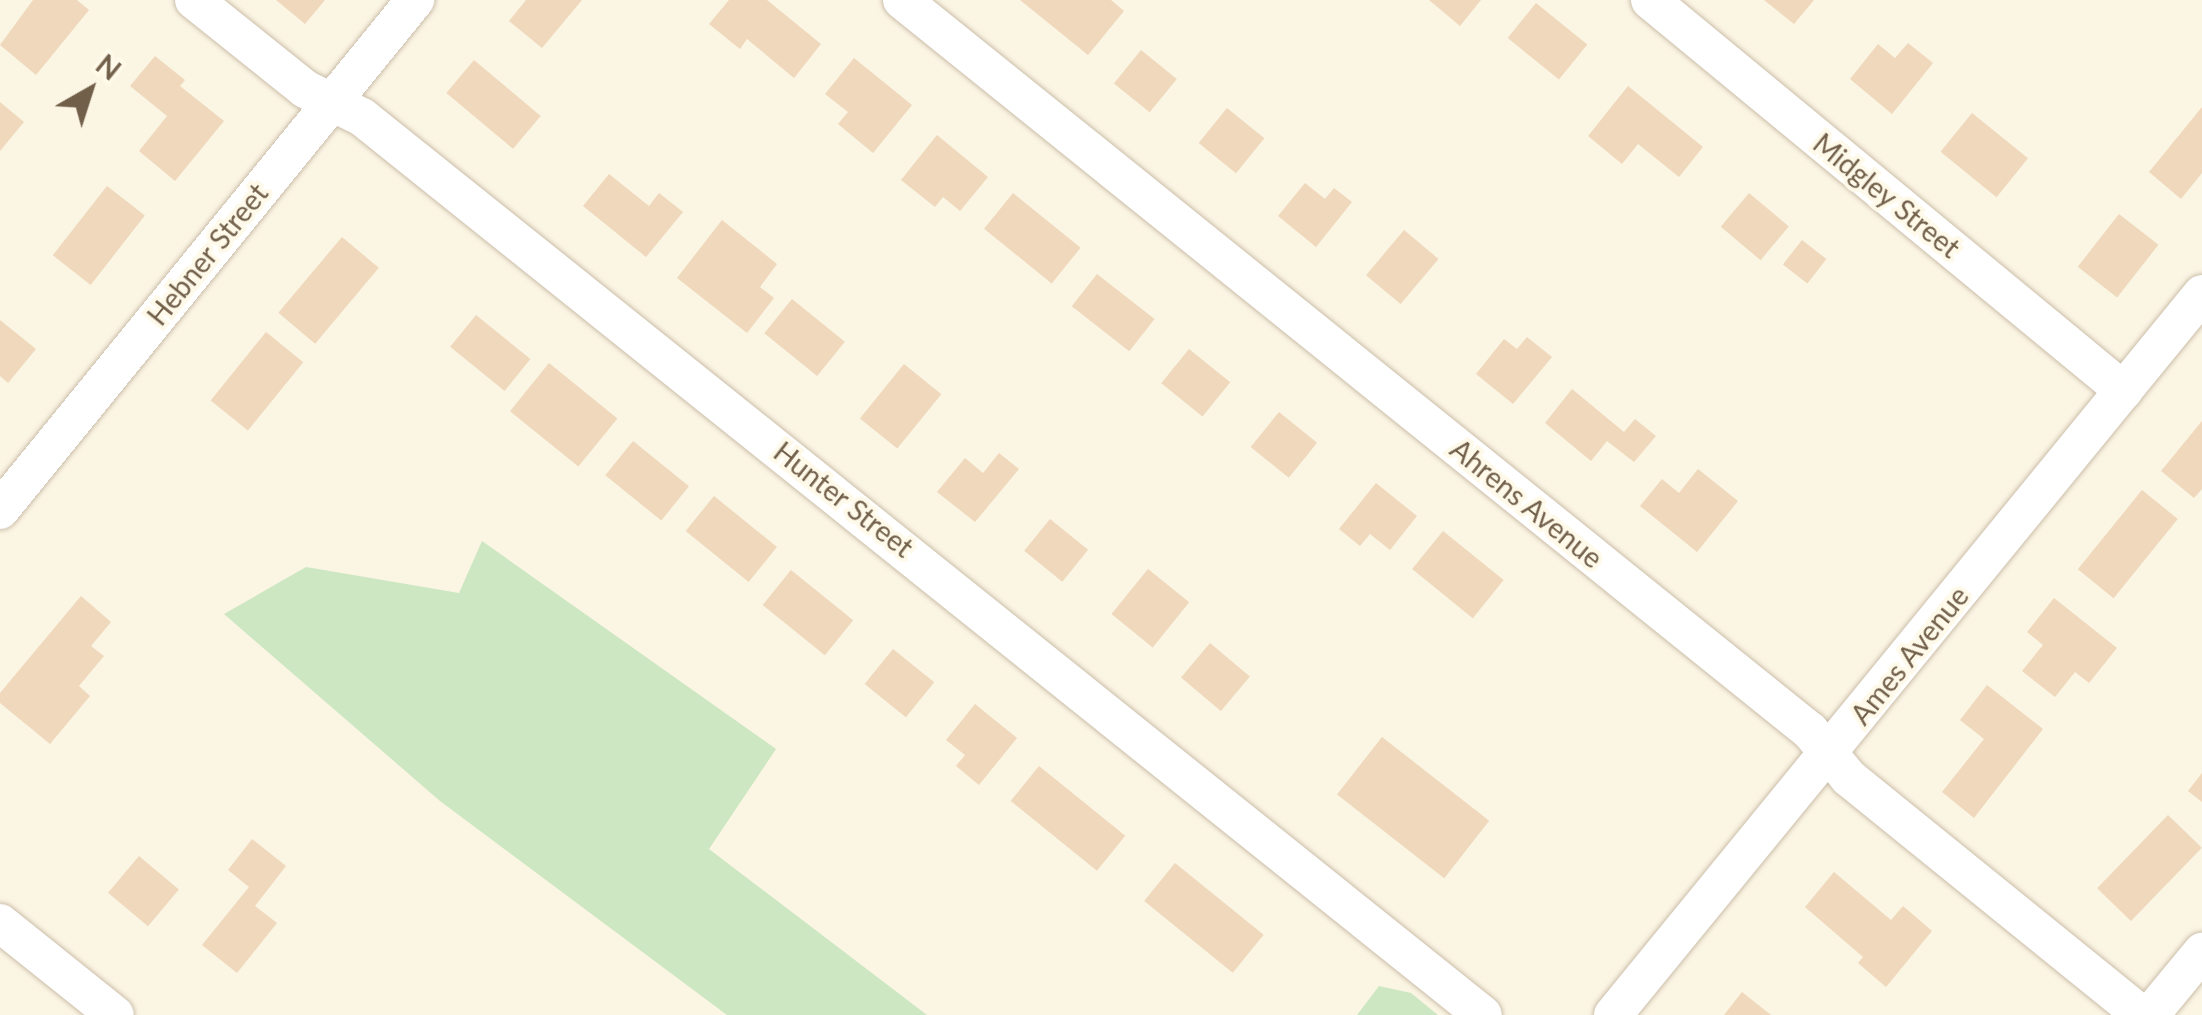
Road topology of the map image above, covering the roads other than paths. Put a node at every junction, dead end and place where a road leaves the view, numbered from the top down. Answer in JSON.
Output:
{"nodes":[{"id":1,"x":194,"y":0,"type":"edge"},
{"id":2,"x":416,"y":0,"type":"edge"},
{"id":3,"x":902,"y":0,"type":"edge"},
{"id":4,"x":1650,"y":0,"type":"edge"},
{"id":5,"x":332,"y":101,"type":"junction"},
{"id":6,"x":2202,"y":294,"type":"edge"},
{"id":7,"x":2124,"y":391,"type":"junction"},
{"id":8,"x":0,"y":510,"type":"edge"},
{"id":9,"x":1828,"y":754,"type":"junction"},
{"id":10,"x":0,"y":923,"type":"edge"},
{"id":11,"x":2202,"y":952,"type":"edge"},
{"id":12,"x":115,"y":1015,"type":"edge"},
{"id":13,"x":1483,"y":1015,"type":"edge"},
{"id":14,"x":1613,"y":1015,"type":"edge"},
{"id":15,"x":2146,"y":1015,"type":"edge"}],
"edges":[{"from":1,"to":5,"type":"street","name":"Hunter Street"},
{"from":2,"to":5,"type":"street","name":"Hebner Street"},
{"from":3,"to":9,"type":"street","name":"Ahrens Avenue"},
{"from":4,"to":7,"type":"street","name":"Midgley Street"},
{"from":5,"to":8,"type":"street","name":"Hebner Street"},
{"from":5,"to":13,"type":"street","name":"Hunter Street"},
{"from":6,"to":7,"type":"street","name":"Ames Avenue"},
{"from":7,"to":9,"type":"street","name":"Ames Avenue"},
{"from":9,"to":14,"type":"street","name":"Ames Avenue"},
{"from":9,"to":15,"type":"street","name":"Ahrens Avenue"},
{"from":10,"to":12,"type":"street"},
{"from":11,"to":15,"type":"street"}]}
